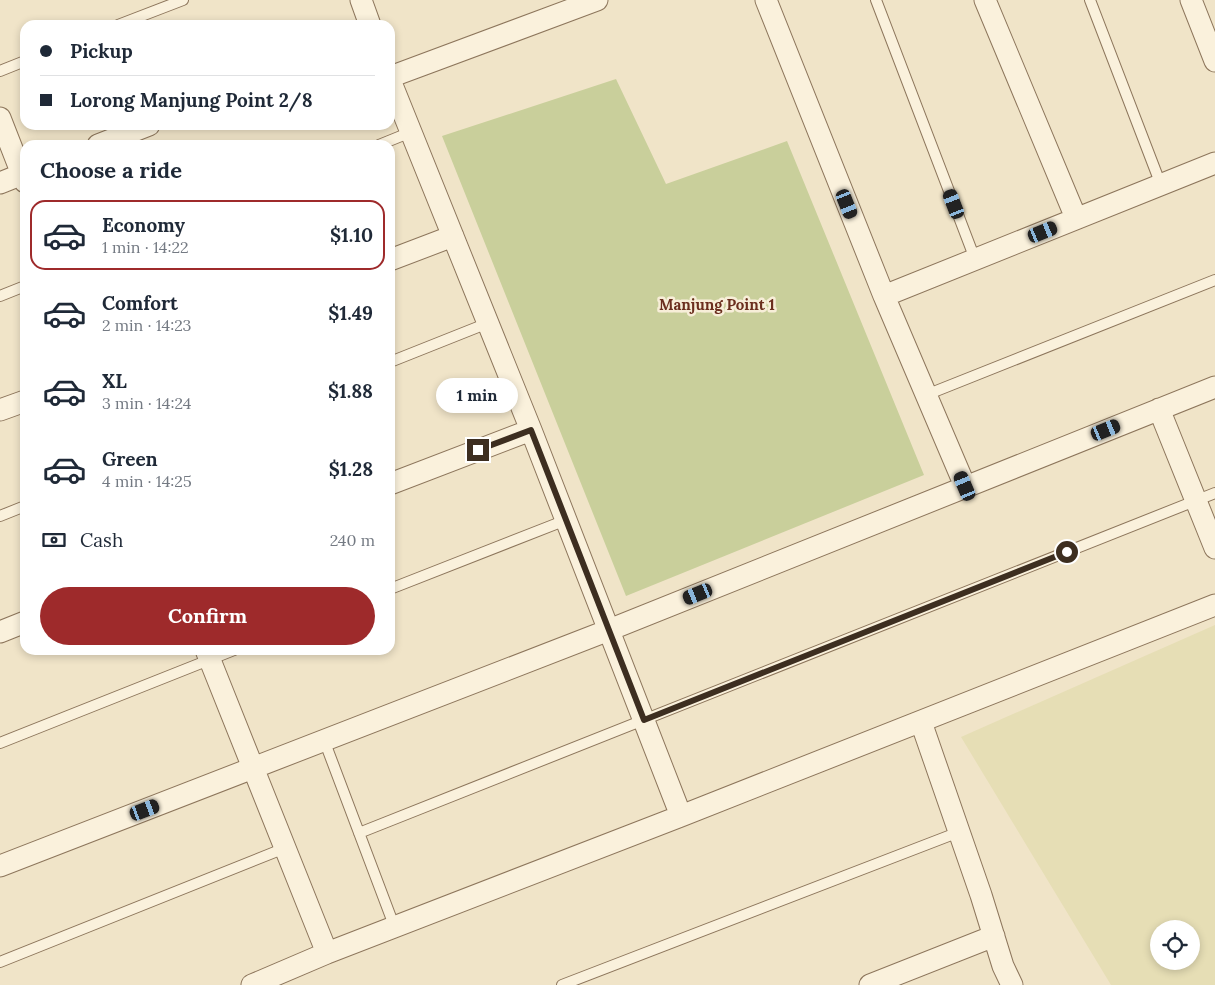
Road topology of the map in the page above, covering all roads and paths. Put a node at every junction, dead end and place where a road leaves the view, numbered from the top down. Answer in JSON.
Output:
{"nodes":[{"id":1,"x":183,"y":0,"type":"edge"},
{"id":2,"x":361,"y":0,"type":"edge"},
{"id":3,"x":597,"y":0,"type":"edge"},
{"id":4,"x":766,"y":0,"type":"edge"},
{"id":5,"x":876,"y":0,"type":"edge"},
{"id":6,"x":985,"y":0,"type":"edge"},
{"id":7,"x":1090,"y":0,"type":"edge"},
{"id":8,"x":1190,"y":0,"type":"edge"},
{"id":9,"x":131,"y":20,"type":"edge"},
{"id":10,"x":368,"y":20,"type":"edge"},
{"id":11,"x":1215,"y":61,"type":"edge"},
{"id":12,"x":20,"y":63,"type":"edge"},
{"id":13,"x":0,"y":71,"type":"edge"},
{"id":14,"x":395,"y":76,"type":"edge"},
{"id":15,"x":395,"y":91,"type":"edge"},
{"id":16,"x":0,"y":118,"type":"edge"},
{"id":17,"x":137,"y":130,"type":"edge"},
{"id":18,"x":411,"y":132,"type":"junction"},
{"id":19,"x":111,"y":140,"type":"edge"},
{"id":20,"x":391,"y":140,"type":"edge"},
{"id":21,"x":1215,"y":163,"type":"edge"},
{"id":22,"x":20,"y":167,"type":"edge"},
{"id":23,"x":20,"y":178,"type":"edge"},
{"id":24,"x":0,"y":183,"type":"edge"},
{"id":25,"x":1160,"y":185,"type":"junction"},
{"id":26,"x":1076,"y":218,"type":"junction"},
{"id":27,"x":453,"y":236,"type":"junction"},
{"id":28,"x":395,"y":258,"type":"edge"},
{"id":29,"x":975,"y":259,"type":"junction"},
{"id":30,"x":1215,"y":280,"type":"edge"},
{"id":31,"x":20,"y":288,"type":"edge"},
{"id":32,"x":0,"y":296,"type":"edge"},
{"id":33,"x":884,"y":296,"type":"junction"},
{"id":34,"x":488,"y":323,"type":"junction"},
{"id":35,"x":395,"y":360,"type":"edge"},
{"id":36,"x":1215,"y":387,"type":"edge"},
{"id":37,"x":926,"y":395,"type":"junction"},
{"id":38,"x":20,"y":402,"type":"edge"},
{"id":39,"x":1159,"y":409,"type":"junction"},
{"id":40,"x":0,"y":410,"type":"edge"},
{"id":41,"x":531,"y":430,"type":"junction"},
{"id":42,"x":395,"y":482,"type":"edge"},
{"id":43,"x":965,"y":486,"type":"junction"},
{"id":44,"x":1205,"y":497,"type":"edge"},
{"id":45,"x":20,"y":508,"type":"edge"},
{"id":46,"x":0,"y":516,"type":"edge"},
{"id":47,"x":566,"y":520,"type":"junction"},
{"id":48,"x":1215,"y":548,"type":"edge"},
{"id":49,"x":395,"y":587,"type":"edge"},
{"id":50,"x":1215,"y":605,"type":"edge"},
{"id":51,"x":20,"y":624,"type":"edge"},
{"id":52,"x":609,"y":630,"type":"junction"},
{"id":53,"x":0,"y":632,"type":"edge"},
{"id":54,"x":208,"y":655,"type":"edge"},
{"id":55,"x":644,"y":720,"type":"junction"},
{"id":56,"x":921,"y":722,"type":"junction"},
{"id":57,"x":324,"y":740,"type":"junction"},
{"id":58,"x":0,"y":743,"type":"edge"},
{"id":59,"x":253,"y":768,"type":"junction"},
{"id":60,"x":681,"y":816,"type":"junction"},
{"id":61,"x":959,"y":832,"type":"junction"},
{"id":62,"x":359,"y":833,"type":"junction"},
{"id":63,"x":285,"y":848,"type":"junction"},
{"id":64,"x":0,"y":866,"type":"edge"},
{"id":65,"x":395,"y":928,"type":"junction"},
{"id":66,"x":994,"y":936,"type":"junction"},
{"id":67,"x":327,"y":953,"type":"junction"},
{"id":68,"x":0,"y":962,"type":"edge"},
{"id":69,"x":874,"y":984,"type":"edge"},
{"id":70,"x":252,"y":985,"type":"edge"},
{"id":71,"x":562,"y":985,"type":"edge"},
{"id":72,"x":1012,"y":985,"type":"edge"}],
"edges":[{"from":1,"to":9,"type":"lane"},
{"from":2,"to":10,"type":"street"},
{"from":3,"to":14,"type":"street"},
{"from":4,"to":33,"type":"street"},
{"from":5,"to":29,"type":"lane"},
{"from":6,"to":26,"type":"street"},
{"from":7,"to":25,"type":"lane"},
{"from":8,"to":11,"type":"street"},
{"from":12,"to":13,"type":"lane"},
{"from":15,"to":18,"type":"street"},
{"from":16,"to":22,"type":"street"},
{"from":17,"to":19,"type":"street"},
{"from":18,"to":20,"type":"lane"},
{"from":18,"to":27,"type":"street"},
{"from":21,"to":25,"type":"street"},
{"from":23,"to":24,"type":"street"},
{"from":25,"to":26,"type":"street"},
{"from":26,"to":29,"type":"street"},
{"from":27,"to":28,"type":"street"},
{"from":27,"to":34,"type":"street"},
{"from":29,"to":33,"type":"street"},
{"from":30,"to":37,"type":"lane"},
{"from":31,"to":32,"type":"lane"},
{"from":33,"to":37,"type":"street"},
{"from":34,"to":35,"type":"lane"},
{"from":34,"to":41,"type":"street"},
{"from":36,"to":39,"type":"street"},
{"from":37,"to":43,"type":"street"},
{"from":38,"to":40,"type":"street"},
{"from":39,"to":43,"type":"street"},
{"from":39,"to":44,"type":"street"},
{"from":41,"to":42,"type":"street"},
{"from":41,"to":47,"type":"street"},
{"from":43,"to":52,"type":"street"},
{"from":44,"to":48,"type":"street"},
{"from":44,"to":55,"type":"lane"},
{"from":45,"to":46,"type":"lane"},
{"from":47,"to":49,"type":"lane"},
{"from":47,"to":52,"type":"street"},
{"from":50,"to":56,"type":"street"},
{"from":51,"to":53,"type":"street"},
{"from":52,"to":55,"type":"street"},
{"from":52,"to":57,"type":"street"},
{"from":54,"to":58,"type":"lane"},
{"from":54,"to":59,"type":"street"},
{"from":55,"to":60,"type":"street"},
{"from":55,"to":62,"type":"lane"},
{"from":56,"to":60,"type":"street"},
{"from":56,"to":61,"type":"street"},
{"from":57,"to":59,"type":"street"},
{"from":57,"to":62,"type":"lane"},
{"from":59,"to":63,"type":"street"},
{"from":59,"to":64,"type":"street"},
{"from":60,"to":65,"type":"street"},
{"from":61,"to":66,"type":"street"},
{"from":61,"to":71,"type":"lane"},
{"from":62,"to":65,"type":"lane"},
{"from":63,"to":67,"type":"street"},
{"from":63,"to":68,"type":"lane"},
{"from":65,"to":67,"type":"street"},
{"from":66,"to":69,"type":"street"},
{"from":66,"to":72,"type":"street"},
{"from":67,"to":70,"type":"street"}]}
